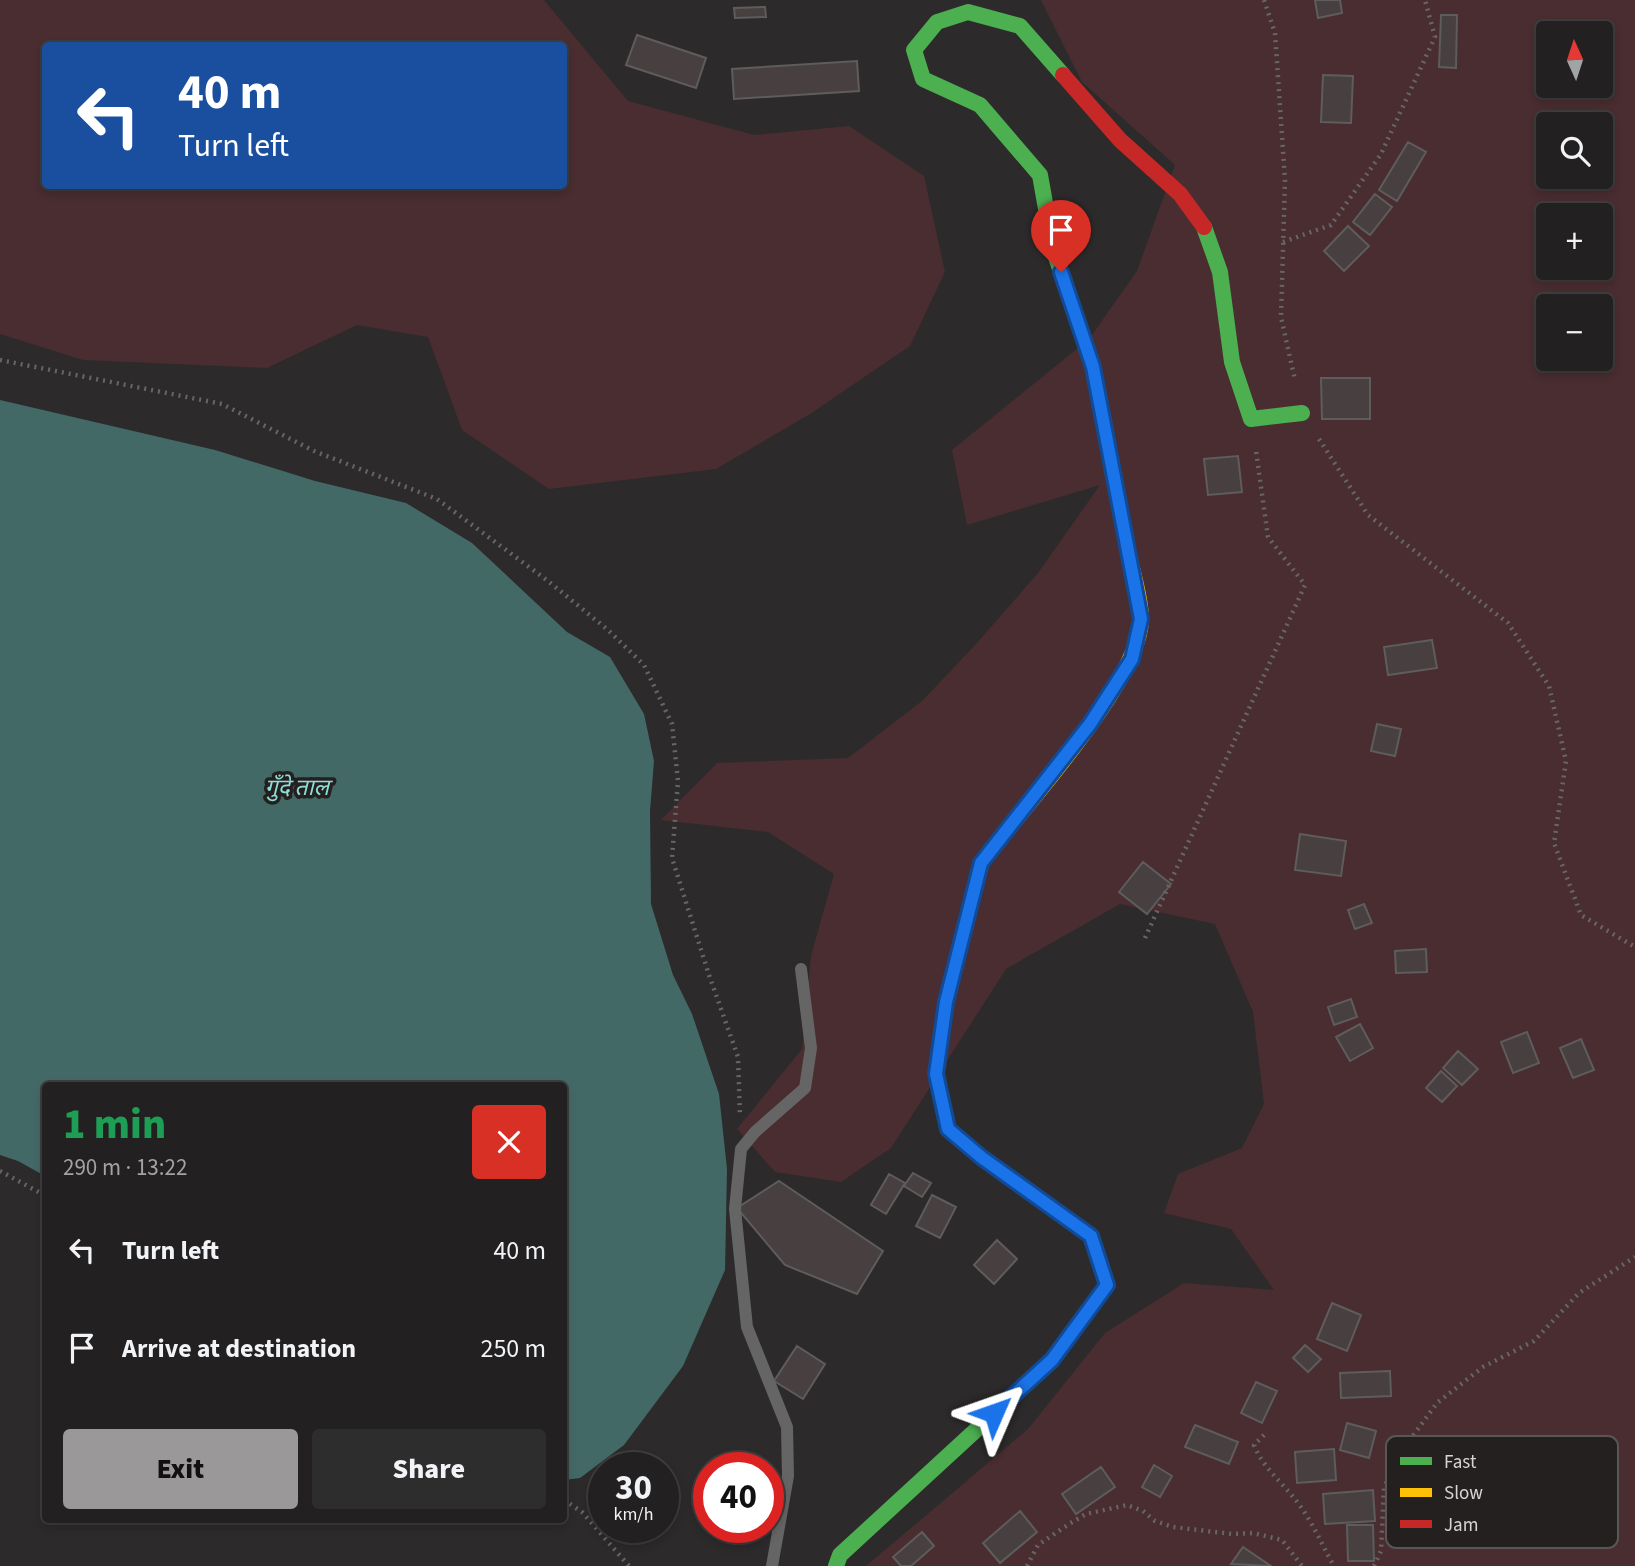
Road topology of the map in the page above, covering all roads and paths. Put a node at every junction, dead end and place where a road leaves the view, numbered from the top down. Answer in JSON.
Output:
{"nodes":[{"id":1,"x":1264,"y":0,"type":"edge"},
{"id":2,"x":1425,"y":0,"type":"edge"},
{"id":3,"x":1283,"y":243,"type":"junction"},
{"id":4,"x":0,"y":360,"type":"edge"},
{"id":5,"x":1302,"y":413,"type":"junction"},
{"id":6,"x":1251,"y":419,"type":"junction"},
{"id":7,"x":1144,"y":938,"type":"dead end"},
{"id":8,"x":1635,"y":947,"type":"edge"},
{"id":9,"x":801,"y":969,"type":"dead end"},
{"id":10,"x":741,"y":1149,"type":"junction"},
{"id":11,"x":0,"y":1171,"type":"edge"},
{"id":12,"x":42,"y":1194,"type":"edge"},
{"id":13,"x":1635,"y":1257,"type":"edge"},
{"id":14,"x":1264,"y":1435,"type":"dead end"},
{"id":15,"x":1413,"y":1436,"type":"edge"},
{"id":16,"x":1386,"y":1483,"type":"edge"},
{"id":17,"x":567,"y":1502,"type":"edge"},
{"id":18,"x":629,"y":1566,"type":"edge"},
{"id":19,"x":772,"y":1566,"type":"edge"},
{"id":20,"x":836,"y":1566,"type":"edge"},
{"id":21,"x":1027,"y":1566,"type":"edge"},
{"id":22,"x":1302,"y":1566,"type":"edge"},
{"id":23,"x":1334,"y":1566,"type":"edge"},
{"id":24,"x":1374,"y":1566,"type":"edge"}],
"edges":[{"from":1,"to":3,"type":"path"},
{"from":2,"to":3,"type":"path"},
{"from":3,"to":5,"type":"path"},
{"from":4,"to":10,"type":"path"},
{"from":5,"to":6,"type":"street"},
{"from":5,"to":8,"type":"path"},
{"from":6,"to":7,"type":"path"},
{"from":6,"to":20,"type":"street"},
{"from":9,"to":10,"type":"lane"},
{"from":10,"to":19,"type":"lane"},
{"from":11,"to":12,"type":"path"},
{"from":13,"to":15,"type":"path"},
{"from":14,"to":23,"type":"path"},
{"from":16,"to":24,"type":"path"},
{"from":17,"to":18,"type":"path"},
{"from":21,"to":22,"type":"path"}]}
